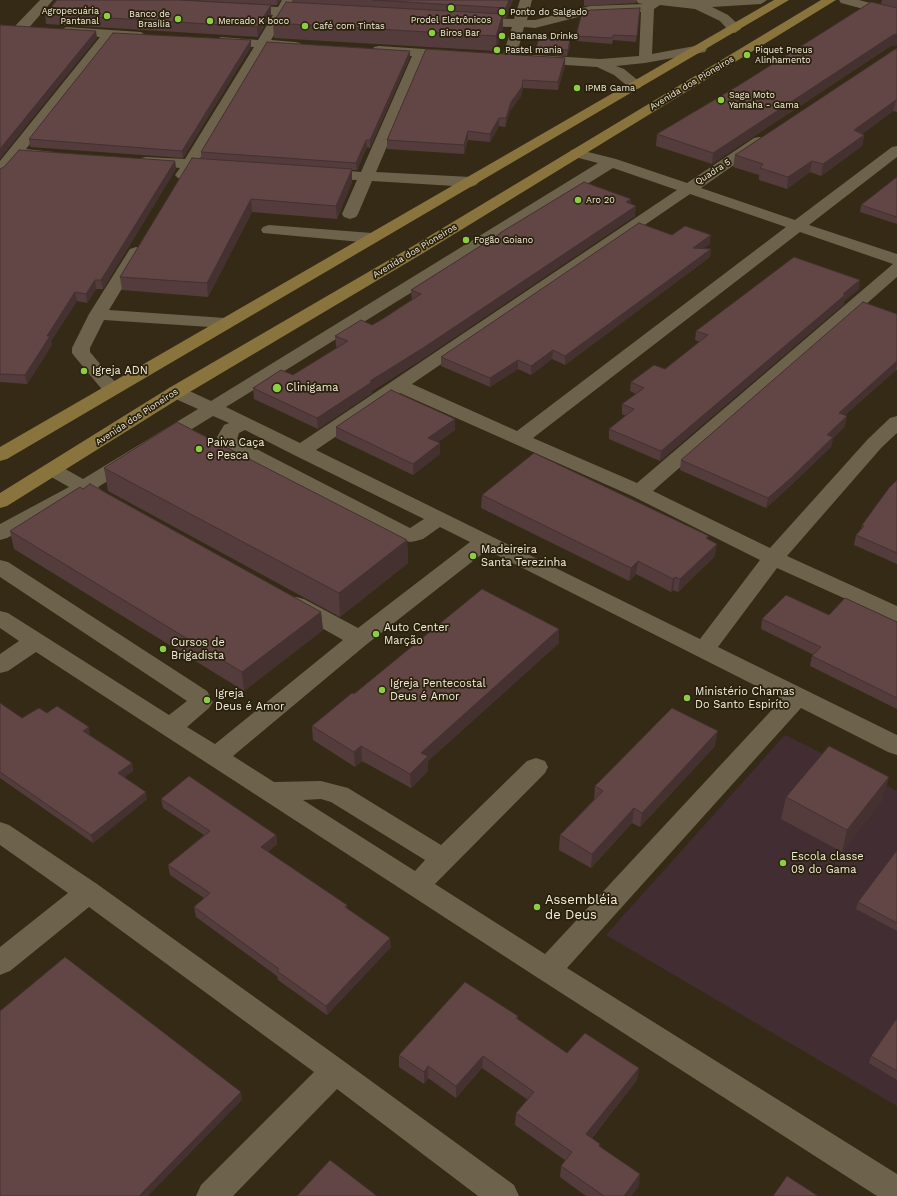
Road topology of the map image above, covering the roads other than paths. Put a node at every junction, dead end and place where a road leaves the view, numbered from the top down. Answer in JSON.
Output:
{"nodes":[{"id":1,"x":47,"y":0,"type":"edge"},
{"id":2,"x":526,"y":0,"type":"edge"},
{"id":3,"x":761,"y":0,"type":"edge"},
{"id":4,"x":783,"y":0,"type":"edge"},
{"id":5,"x":830,"y":0,"type":"edge"},
{"id":6,"x":845,"y":0,"type":"edge"},
{"id":7,"x":648,"y":3,"type":"edge"},
{"id":8,"x":897,"y":4,"type":"edge"},
{"id":9,"x":594,"y":5,"type":"edge"},
{"id":10,"x":696,"y":5,"type":"junction"},
{"id":11,"x":285,"y":6,"type":"edge"},
{"id":12,"x":227,"y":8,"type":"edge"},
{"id":13,"x":875,"y":8,"type":"junction"},
{"id":14,"x":320,"y":14,"type":"edge"},
{"id":15,"x":897,"y":14,"type":"edge"},
{"id":16,"x":748,"y":20,"type":"junction"},
{"id":17,"x":464,"y":22,"type":"edge"},
{"id":18,"x":518,"y":24,"type":"junction"},
{"id":19,"x":7,"y":28,"type":"edge"},
{"id":20,"x":21,"y":28,"type":"junction"},
{"id":21,"x":36,"y":29,"type":"edge"},
{"id":22,"x":735,"y":29,"type":"junction"},
{"id":23,"x":50,"y":30,"type":"edge"},
{"id":24,"x":774,"y":33,"type":"junction"},
{"id":25,"x":109,"y":34,"type":"junction"},
{"id":26,"x":157,"y":37,"type":"edge"},
{"id":27,"x":205,"y":40,"type":"edge"},
{"id":28,"x":261,"y":44,"type":"junction"},
{"id":29,"x":308,"y":47,"type":"edge"},
{"id":30,"x":700,"y":49,"type":"junction"},
{"id":31,"x":364,"y":50,"type":"edge"},
{"id":32,"x":420,"y":53,"type":"junction"},
{"id":33,"x":472,"y":56,"type":"edge"},
{"id":34,"x":494,"y":57,"type":"edge"},
{"id":35,"x":509,"y":58,"type":"junction"},
{"id":36,"x":645,"y":59,"type":"junction"},
{"id":37,"x":600,"y":63,"type":"junction"},
{"id":38,"x":635,"y":85,"type":"junction"},
{"id":39,"x":768,"y":136,"type":"edge"},
{"id":40,"x":897,"y":150,"type":"edge"},
{"id":41,"x":16,"y":152,"type":"junction"},
{"id":42,"x":576,"y":153,"type":"junction"},
{"id":43,"x":63,"y":156,"type":"edge"},
{"id":44,"x":134,"y":161,"type":"edge"},
{"id":45,"x":611,"y":162,"type":"junction"},
{"id":46,"x":189,"y":164,"type":"junction"},
{"id":47,"x":235,"y":168,"type":"edge"},
{"id":48,"x":0,"y":171,"type":"edge"},
{"id":49,"x":304,"y":172,"type":"edge"},
{"id":50,"x":366,"y":177,"type":"junction"},
{"id":51,"x":471,"y":182,"type":"junction"},
{"id":52,"x":176,"y":185,"type":"edge"},
{"id":53,"x":688,"y":188,"type":"junction"},
{"id":54,"x":350,"y":214,"type":"dead end"},
{"id":55,"x":797,"y":226,"type":"junction"},
{"id":56,"x":269,"y":230,"type":"dead end"},
{"id":57,"x":372,"y":238,"type":"junction"},
{"id":58,"x":143,"y":240,"type":"edge"},
{"id":59,"x":419,"y":249,"type":"junction"},
{"id":60,"x":897,"y":260,"type":"edge"},
{"id":61,"x":897,"y":268,"type":"edge"},
{"id":62,"x":98,"y":314,"type":"junction"},
{"id":63,"x":225,"y":323,"type":"junction"},
{"id":64,"x":192,"y":342,"type":"junction"},
{"id":65,"x":226,"y":361,"type":"junction"},
{"id":66,"x":398,"y":385,"type":"junction"},
{"id":67,"x":112,"y":389,"type":"junction"},
{"id":68,"x":176,"y":392,"type":"junction"},
{"id":69,"x":211,"y":408,"type":"junction"},
{"id":70,"x":897,"y":422,"type":"edge"},
{"id":71,"x":245,"y":423,"type":"junction"},
{"id":72,"x":519,"y":439,"type":"junction"},
{"id":73,"x":301,"y":451,"type":"junction"},
{"id":74,"x":0,"y":455,"type":"edge"},
{"id":75,"x":54,"y":470,"type":"junction"},
{"id":76,"x":84,"y":487,"type":"junction"},
{"id":77,"x":639,"y":492,"type":"junction"},
{"id":78,"x":0,"y":502,"type":"edge"},
{"id":79,"x":111,"y":502,"type":"edge"},
{"id":80,"x":439,"y":518,"type":"junction"},
{"id":81,"x":0,"y":533,"type":"edge"},
{"id":82,"x":485,"y":542,"type":"junction"},
{"id":83,"x":773,"y":558,"type":"junction"},
{"id":84,"x":0,"y":567,"type":"edge"},
{"id":85,"x":277,"y":593,"type":"edge"},
{"id":86,"x":897,"y":615,"type":"edge"},
{"id":87,"x":0,"y":618,"type":"edge"},
{"id":88,"x":360,"y":639,"type":"junction"},
{"id":89,"x":35,"y":641,"type":"junction"},
{"id":90,"x":704,"y":650,"type":"junction"},
{"id":91,"x":0,"y":665,"type":"edge"},
{"id":92,"x":798,"y":697,"type":"junction"},
{"id":93,"x":170,"y":728,"type":"junction"},
{"id":94,"x":897,"y":746,"type":"edge"},
{"id":95,"x":216,"y":756,"type":"junction"},
{"id":96,"x":536,"y":767,"type":"dead end"},
{"id":97,"x":270,"y":790,"type":"junction"},
{"id":98,"x":0,"y":832,"type":"edge"},
{"id":99,"x":444,"y":859,"type":"junction"},
{"id":100,"x":417,"y":885,"type":"junction"},
{"id":101,"x":88,"y":892,"type":"junction"},
{"id":102,"x":0,"y":963,"type":"edge"},
{"id":103,"x":548,"y":970,"type":"junction"},
{"id":104,"x":335,"y":1071,"type":"junction"},
{"id":105,"x":897,"y":1190,"type":"edge"},
{"id":106,"x":212,"y":1196,"type":"edge"},
{"id":107,"x":503,"y":1196,"type":"edge"}],
"edges":[{"from":1,"to":20,"type":"street"},
{"from":2,"to":18,"type":"street"},
{"from":3,"to":10,"type":"street"},
{"from":4,"to":16,"type":"main road"},
{"from":5,"to":24,"type":"main road","name":"Avenida dos Pioneiros"},
{"from":6,"to":13,"type":"street"},
{"from":7,"to":9,"type":"street"},
{"from":7,"to":10,"type":"street"},
{"from":7,"to":36,"type":"street"},
{"from":8,"to":13,"type":"street"},
{"from":9,"to":18,"type":"street"},
{"from":10,"to":22,"type":"street"},
{"from":11,"to":12,"type":"street"},
{"from":11,"to":14,"type":"street"},
{"from":11,"to":28,"type":"street"},
{"from":13,"to":15,"type":"street"},
{"from":16,"to":22,"type":"main road"},
{"from":16,"to":24,"type":"main road"},
{"from":17,"to":18,"type":"street"},
{"from":18,"to":35,"type":"street"},
{"from":19,"to":20,"type":"street"},
{"from":20,"to":21,"type":"street"},
{"from":22,"to":30,"type":"main road"},
{"from":23,"to":25,"type":"street"},
{"from":24,"to":42,"type":"main road","name":"Avenida dos Pioneiros"},
{"from":25,"to":26,"type":"street"},
{"from":25,"to":41,"type":"street"},
{"from":27,"to":28,"type":"street"},
{"from":28,"to":29,"type":"street"},
{"from":28,"to":46,"type":"street"},
{"from":30,"to":36,"type":"street"},
{"from":30,"to":38,"type":"main road"},
{"from":31,"to":32,"type":"street"},
{"from":32,"to":33,"type":"street"},
{"from":32,"to":50,"type":"street"},
{"from":34,"to":35,"type":"street"},
{"from":35,"to":37,"type":"street"},
{"from":36,"to":37,"type":"street"},
{"from":37,"to":38,"type":"street"},
{"from":38,"to":51,"type":"main road"},
{"from":39,"to":53,"type":"street","name":"Quadra 5"},
{"from":40,"to":55,"type":"street"},
{"from":41,"to":43,"type":"street"},
{"from":41,"to":48,"type":"street"},
{"from":42,"to":45,"type":"street"},
{"from":42,"to":59,"type":"main road","name":"Avenida dos Pioneiros"},
{"from":44,"to":46,"type":"street"},
{"from":45,"to":53,"type":"street"},
{"from":45,"to":69,"type":"street"},
{"from":46,"to":47,"type":"street"},
{"from":46,"to":52,"type":"street"},
{"from":49,"to":50,"type":"street"},
{"from":50,"to":51,"type":"street"},
{"from":50,"to":54,"type":"street"},
{"from":51,"to":57,"type":"main road"},
{"from":53,"to":55,"type":"street"},
{"from":53,"to":66,"type":"street","name":"Quadra 5"},
{"from":55,"to":60,"type":"street"},
{"from":55,"to":72,"type":"street"},
{"from":56,"to":57,"type":"street"},
{"from":57,"to":59,"type":"main road"},
{"from":57,"to":63,"type":"main road"},
{"from":58,"to":62,"type":"street"},
{"from":59,"to":65,"type":"main road","name":"Avenida dos Pioneiros"},
{"from":61,"to":77,"type":"street"},
{"from":62,"to":63,"type":"street"},
{"from":62,"to":67,"type":"street"},
{"from":63,"to":64,"type":"main road"},
{"from":64,"to":65,"type":"main road"},
{"from":64,"to":67,"type":"main road"},
{"from":65,"to":68,"type":"main road","name":"Avenida dos Pioneiros"},
{"from":66,"to":72,"type":"street"},
{"from":66,"to":73,"type":"street","name":"Quadra 5"},
{"from":67,"to":74,"type":"main road"},
{"from":68,"to":69,"type":"street"},
{"from":68,"to":75,"type":"main road","name":"Avenida dos Pioneiros"},
{"from":69,"to":71,"type":"street"},
{"from":69,"to":76,"type":"street"},
{"from":70,"to":83,"type":"street"},
{"from":71,"to":73,"type":"street"},
{"from":71,"to":80,"type":"street"},
{"from":72,"to":77,"type":"street"},
{"from":73,"to":80,"type":"street"},
{"from":75,"to":76,"type":"street"},
{"from":75,"to":78,"type":"main road","name":"Avenida dos Pioneiros"},
{"from":76,"to":79,"type":"street"},
{"from":76,"to":81,"type":"street"},
{"from":77,"to":83,"type":"street"},
{"from":80,"to":82,"type":"street"},
{"from":82,"to":88,"type":"street"},
{"from":82,"to":90,"type":"street"},
{"from":83,"to":86,"type":"street"},
{"from":83,"to":90,"type":"street"},
{"from":84,"to":93,"type":"street"},
{"from":85,"to":88,"type":"street"},
{"from":87,"to":89,"type":"street"},
{"from":88,"to":95,"type":"street"},
{"from":89,"to":91,"type":"street"},
{"from":89,"to":93,"type":"street"},
{"from":90,"to":92,"type":"street"},
{"from":92,"to":94,"type":"street"},
{"from":92,"to":103,"type":"street"},
{"from":93,"to":95,"type":"street"},
{"from":95,"to":97,"type":"street"},
{"from":96,"to":99,"type":"street"},
{"from":97,"to":99,"type":"street"},
{"from":97,"to":100,"type":"street"},
{"from":98,"to":101,"type":"street"},
{"from":99,"to":100,"type":"street"},
{"from":100,"to":103,"type":"street"},
{"from":101,"to":102,"type":"street"},
{"from":101,"to":104,"type":"street"},
{"from":103,"to":105,"type":"street"},
{"from":104,"to":106,"type":"street"},
{"from":104,"to":107,"type":"street"}]}
